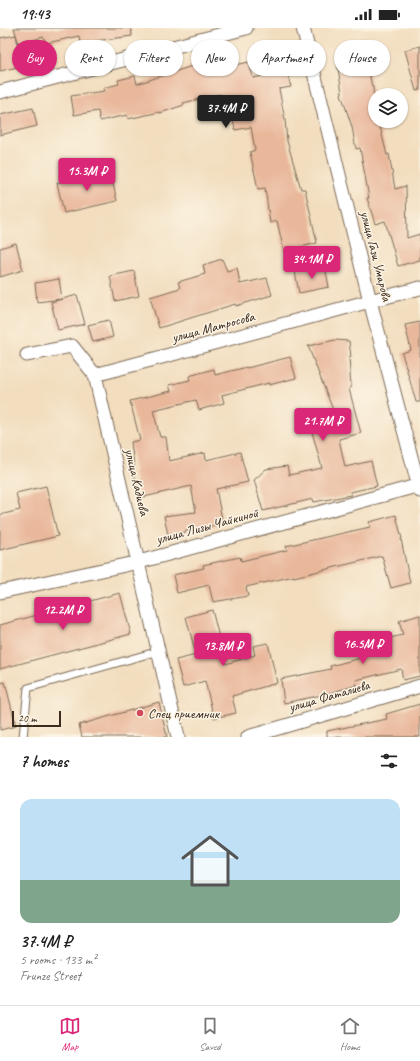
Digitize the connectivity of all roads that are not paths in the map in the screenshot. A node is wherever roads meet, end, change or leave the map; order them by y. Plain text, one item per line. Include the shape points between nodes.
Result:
1 (246, 28) edge
2 (303, 28) edge
3 (0, 92) edge
4 (420, 288) edge
5 (370, 301) junction
6 (27, 355) dead end
7 (95, 375) junction
8 (419, 487) edge
9 (139, 562) junction
10 (0, 592) edge
11 (159, 651) junction
12 (420, 686) edge
13 (23, 737) edge
14 (178, 737) edge
15 (248, 737) edge

1 - 3 street
2 - 5 street, улица Гази Умарова
4 - 5 street, улица Матросова
5 - 7 street, улица Матросова
5 - 8 street, улица Гази Умарова
6 - 7 street via 72,346
7 - 9 street, улица Кадиева
8 - 9 street, улица Лизы Чайкиной
9 - 10 street, улица Лизы Чайкиной
9 - 11 street, улица Кадиева
11 - 13 lane via 28,688
11 - 14 street, улица Кадиева
12 - 15 street, улица Фаталиева

